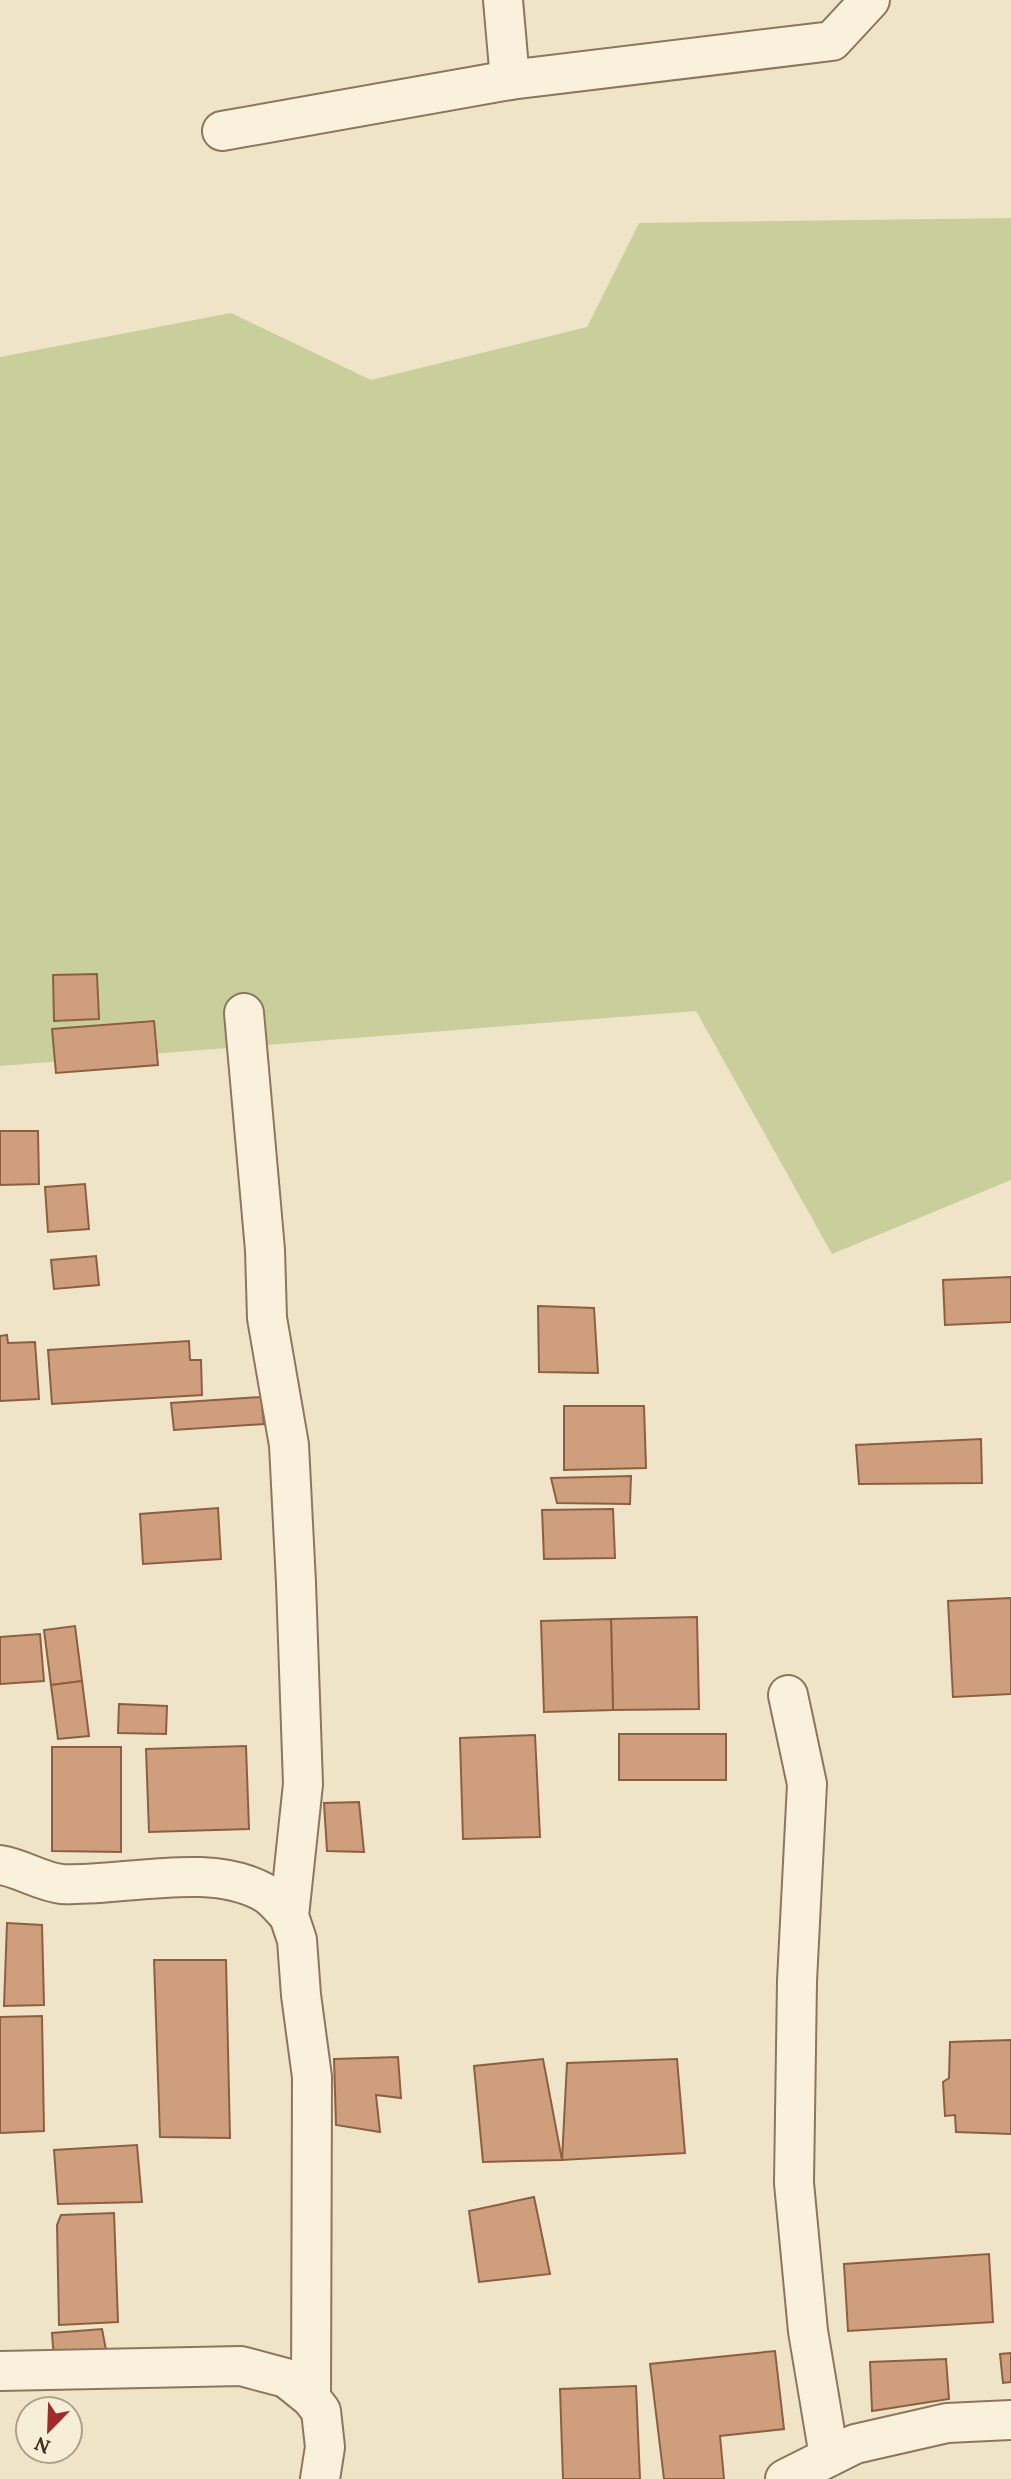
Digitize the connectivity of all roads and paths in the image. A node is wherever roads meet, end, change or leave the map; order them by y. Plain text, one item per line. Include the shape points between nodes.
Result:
1 (503, 0) edge
2 (870, 0) edge
3 (510, 80) junction
4 (222, 131) dead end
5 (244, 1013) dead end
6 (788, 1695) dead end
7 (0, 1866) edge
8 (289, 1916) junction
9 (0, 2371) edge
10 (310, 2398) junction
11 (1011, 2420) edge
12 (829, 2456) junction
13 (320, 2479) edge
14 (785, 2479) edge

1 - 3 street
2 - 3 street via 832,41
3 - 4 street
5 - 8 street via 267,1318 289,1445 303,1783
6 - 12 street via 807,1784 797,1981 794,2183 808,2331
7 - 8 street via 58,1884 160,1878 234,1881 267,1894
8 - 10 street via 297,1940 312,2077
9 - 10 street via 241,2366 286,2378
10 - 13 street via 321,2411 324,2435
11 - 12 street via 947,2423 855,2444
12 - 14 street

